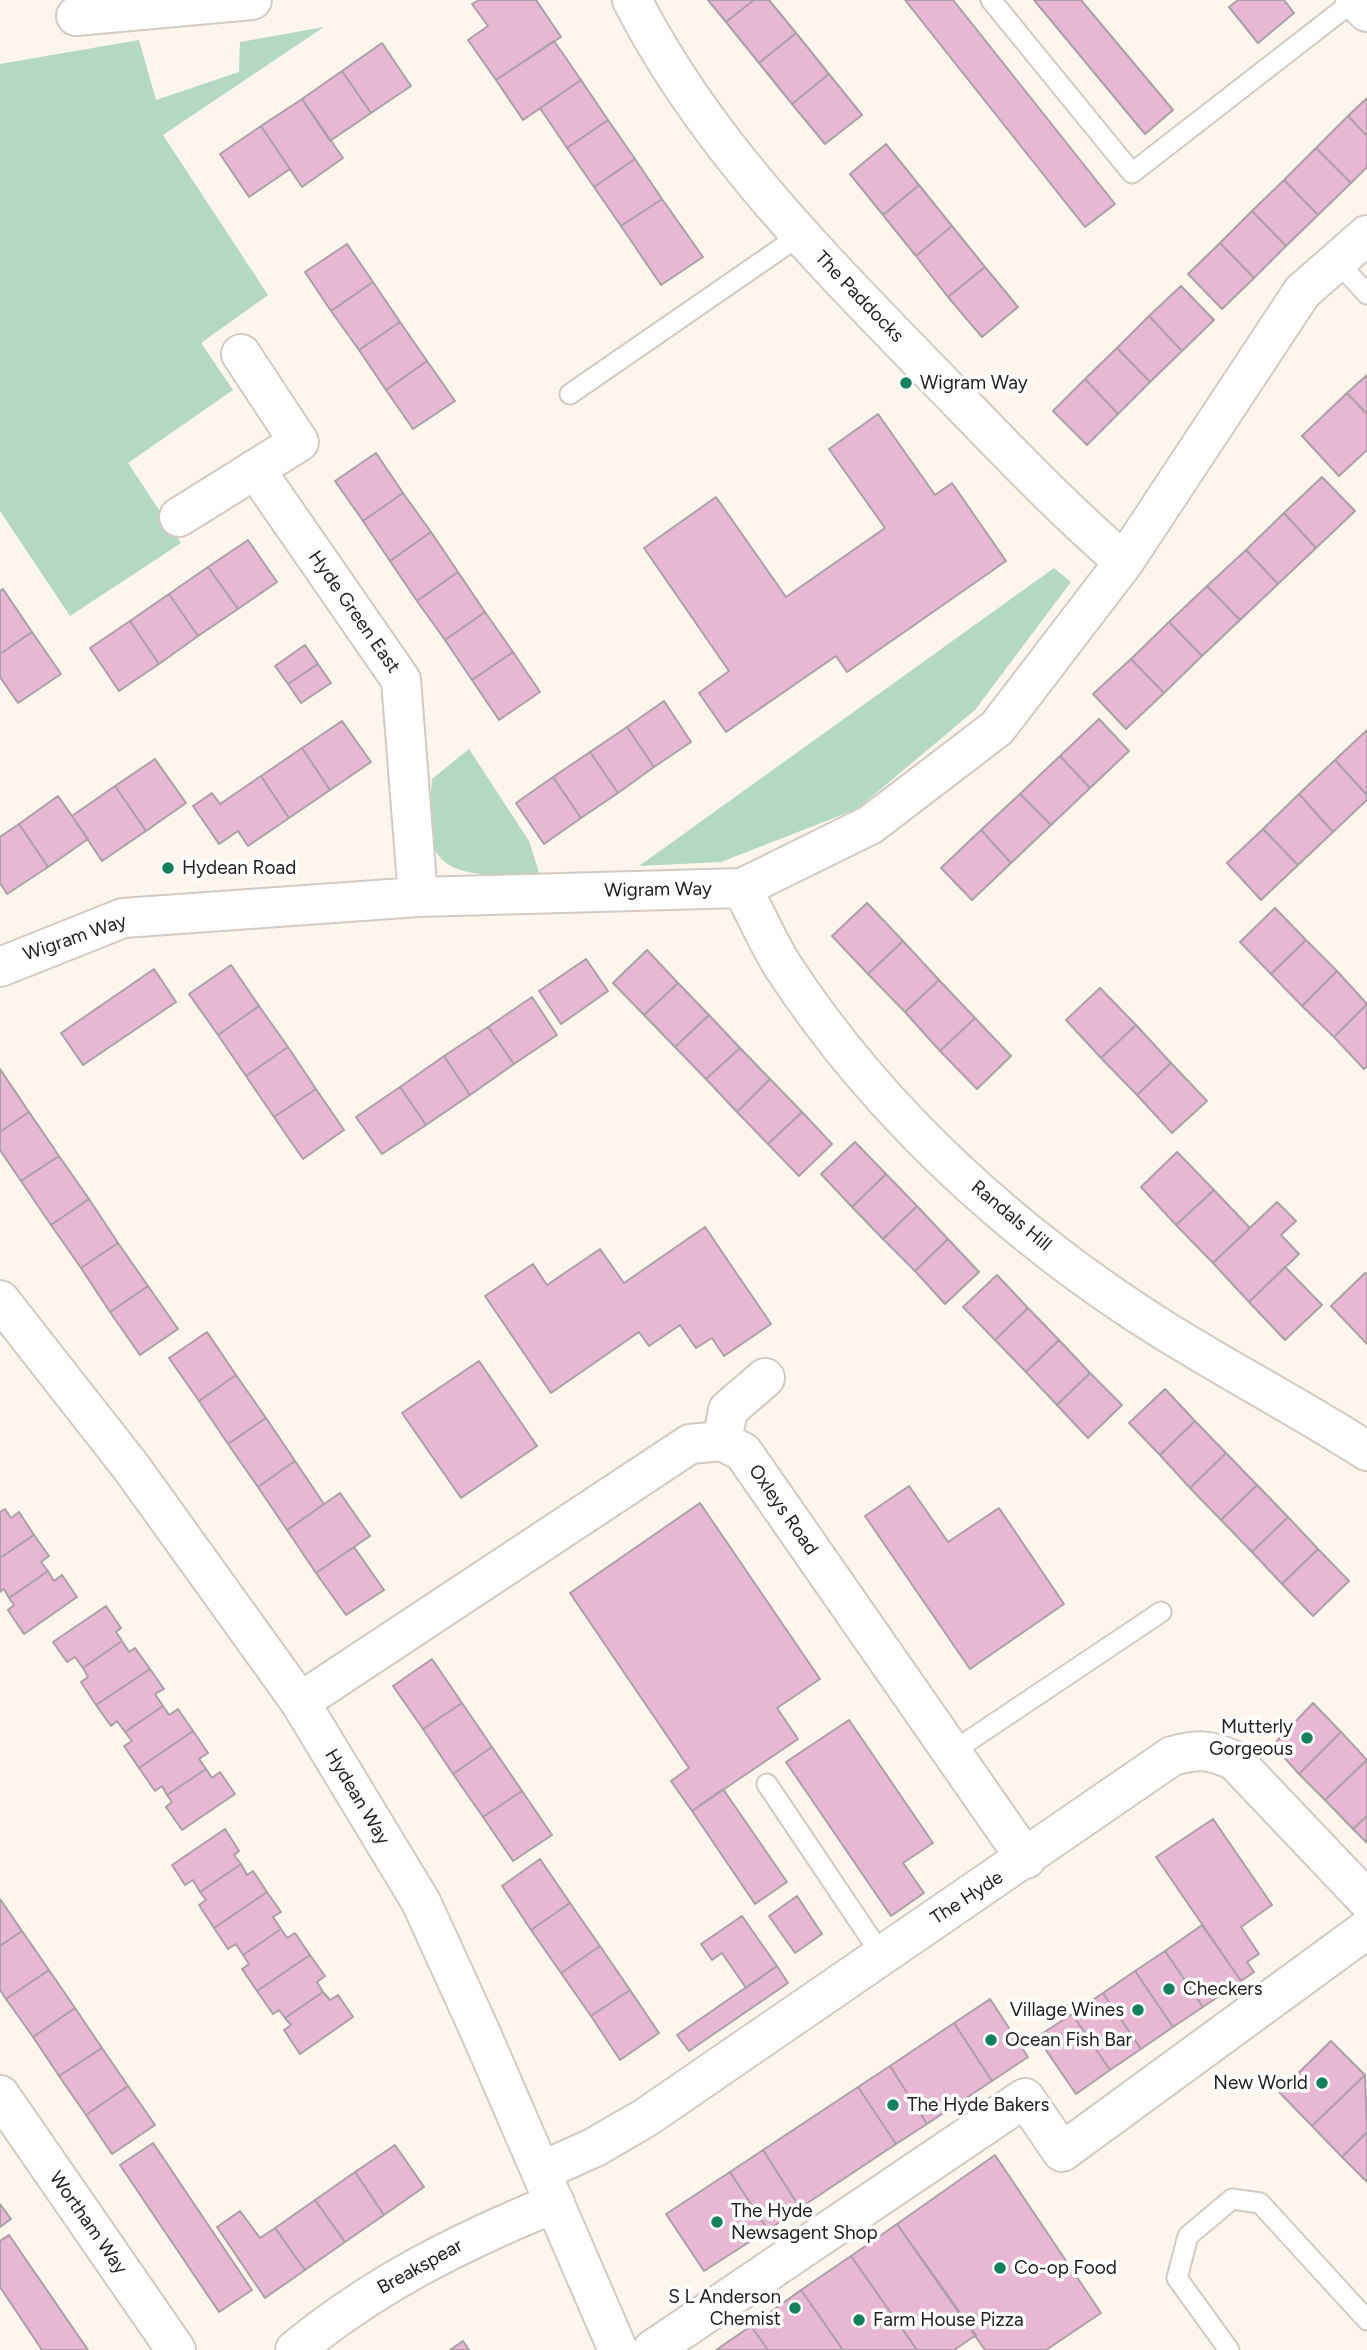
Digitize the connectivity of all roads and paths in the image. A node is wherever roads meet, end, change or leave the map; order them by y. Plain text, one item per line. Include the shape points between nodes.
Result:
1 (251, 0) edge
2 (632, 0) edge
3 (991, 0) edge
4 (1355, 0) edge
5 (1367, 12) edge
6 (76, 16) dead end
7 (1367, 235) edge
8 (799, 236) junction
9 (1337, 261) junction
10 (1367, 294) edge
11 (241, 354) dead end
12 (570, 394) dead end
13 (255, 469) junction
14 (179, 517) dead end
15 (1124, 562) junction
16 (742, 888) junction
17 (418, 897) junction
18 (0, 967) edge
19 (0, 1300) edge
20 (765, 1378) dead end
21 (722, 1441) junction
22 (1367, 1451) edge
23 (1161, 1612) dead end
24 (300, 1702) junction
25 (951, 1752) junction
26 (767, 1784) dead end
27 (1026, 1859) junction
28 (1367, 1900) edge
29 (1367, 1929) edge
30 (881, 1954) junction
31 (0, 2095) edge
32 (548, 2187) junction
33 (1367, 2320) edge
34 (306, 2346) edge
35 (176, 2350) edge
36 (618, 2350) edge
37 (653, 2350) edge
38 (1229, 2350) edge

1 - 6 street
2 - 8 street, The Paddocks via 692,102 742,171
3 - 4 lane via 1132,173
4 - 5 street
7 - 9 street, Wigram Way
8 - 12 lane
8 - 15 street, The Paddocks via 1074,519
9 - 10 lane
9 - 15 street, Wigram Way via 1302,292
11 - 13 street via 299,442
13 - 14 street
13 - 17 street, Hyde Green East via 401,680
15 - 16 street, Wigram Way via 997,728 870,825
16 - 17 street, Wigram Way
16 - 22 street, Randals Hill via 783,967 834,1036 885,1097 1015,1223 1162,1329
17 - 18 street, Wigram Way via 123,918
19 - 24 street, Hydean Way via 131,1467
20 - 21 street via 728,1410
21 - 24 street via 690,1444
21 - 25 street, Oxleys Road via 743,1452
23 - 25 lane
24 - 32 street, Hydean Way via 421,1902
25 - 27 street, Oxleys Road
26 - 30 lane
27 - 28 street, The Hyde via 1171,1756 1213,1751 1235,1761
27 - 30 street, The Hyde
29 - 37 street via 1062,2152 1026,2098
30 - 32 street, The Hyde via 645,2118 595,2147
31 - 35 street, Wortham Way
32 - 34 street, Breakspear via 361,2301
32 - 36 street, Hydean Way
33 - 38 lane via 1261,2203 1232,2199 1188,2236 1177,2278

